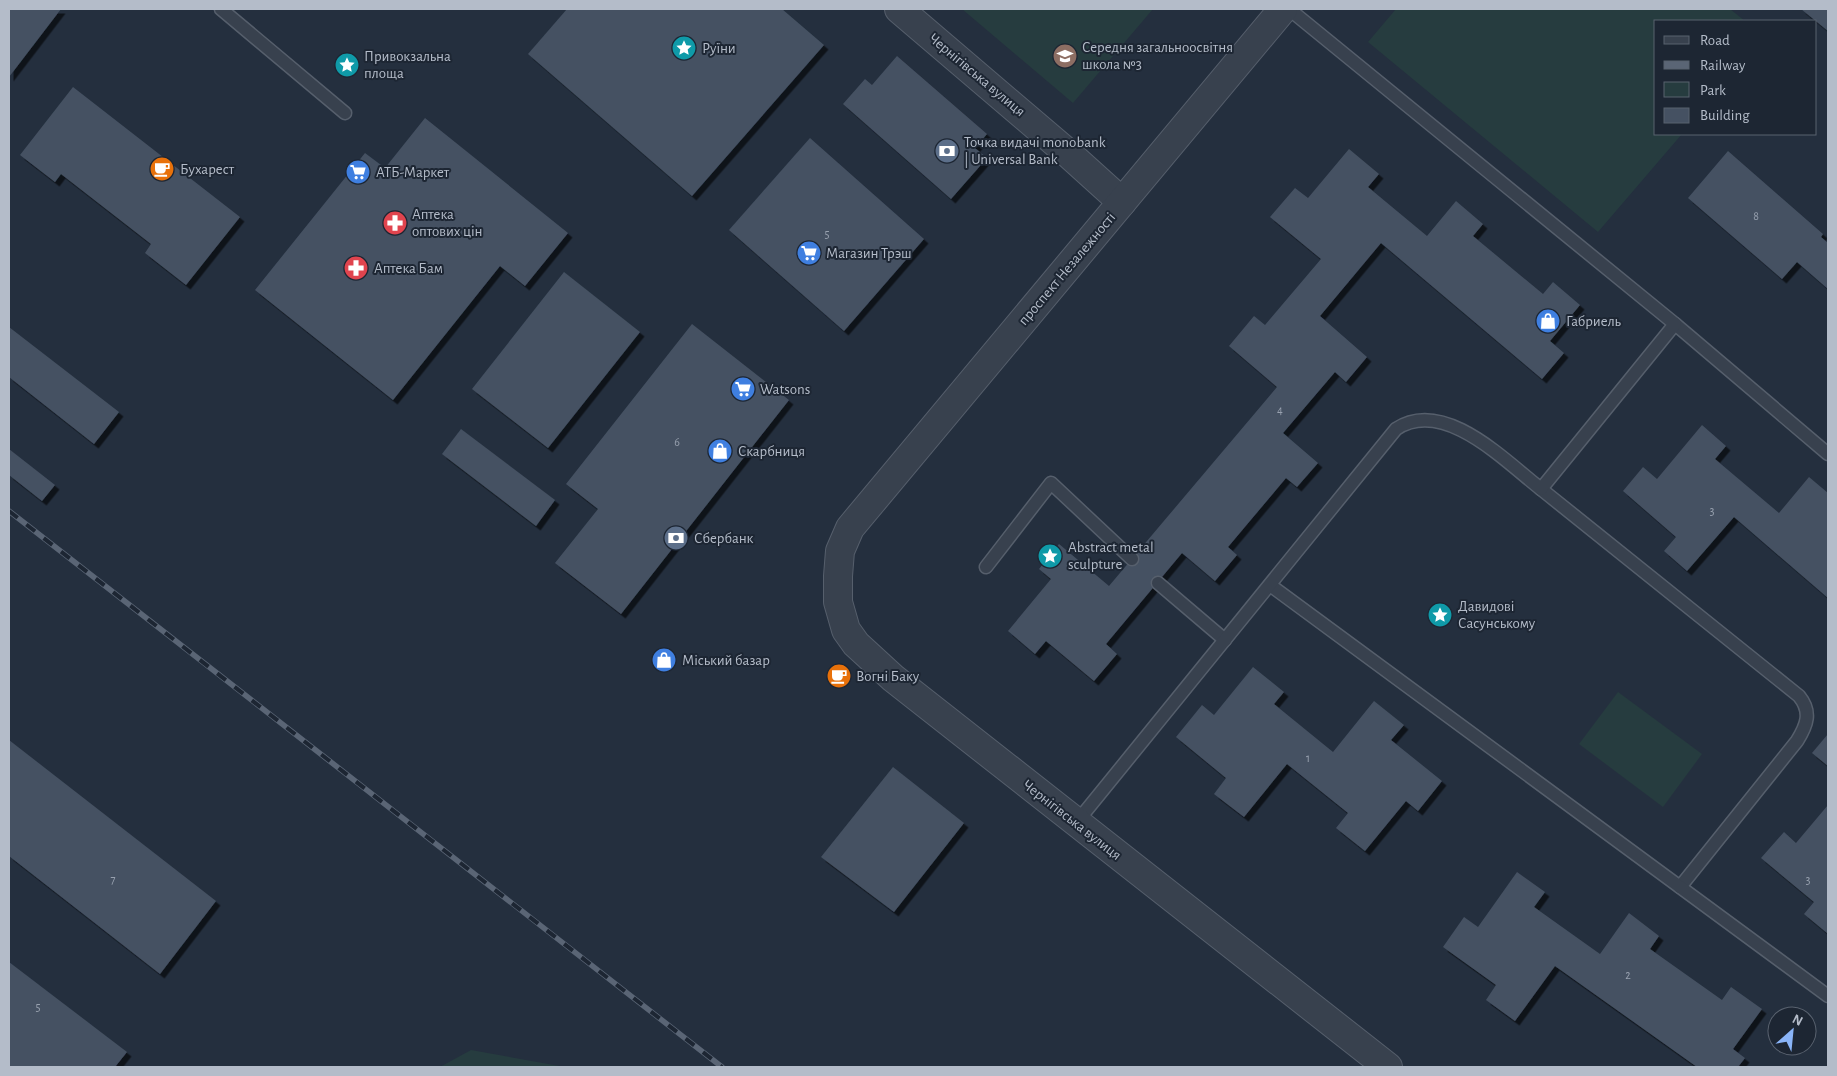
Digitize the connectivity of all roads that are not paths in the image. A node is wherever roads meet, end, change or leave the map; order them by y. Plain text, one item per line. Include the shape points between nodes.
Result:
1 (221, 9) edge
2 (898, 9) edge
3 (1283, 9) edge
4 (1289, 9) edge
5 (345, 113) dead end
6 (1122, 202) junction
7 (1675, 324) junction
8 (1828, 454) edge
9 (1541, 489) junction
10 (850, 528) joint
11 (1132, 560) dead end
12 (986, 566) dead end
13 (1158, 583) dead end
14 (1270, 585) junction
15 (1225, 640) junction
16 (1076, 823) junction
17 (1680, 887) junction
18 (1828, 996) edge
19 (1388, 1067) edge

1 - 5 lane
2 - 6 street, Чернігівська вулиця
3 - 6 street, проспект Незалежності
4 - 7 lane
6 - 10 street, проспект Незалежності
7 - 8 lane
7 - 9 lane
9 - 14 lane via 1463,430 1422,420 1408,421 1396,429
9 - 17 lane via 1799,696 1806,705 1808,718 1797,741
10 - 16 street, Чернігівська вулиця via 840,552 838,602 846,630 856,644 936,714
11 - 12 lane via 1051,483
13 - 15 lane
14 - 15 lane
14 - 17 lane
15 - 16 lane
16 - 19 street, Чернігівська вулиця
17 - 18 lane

